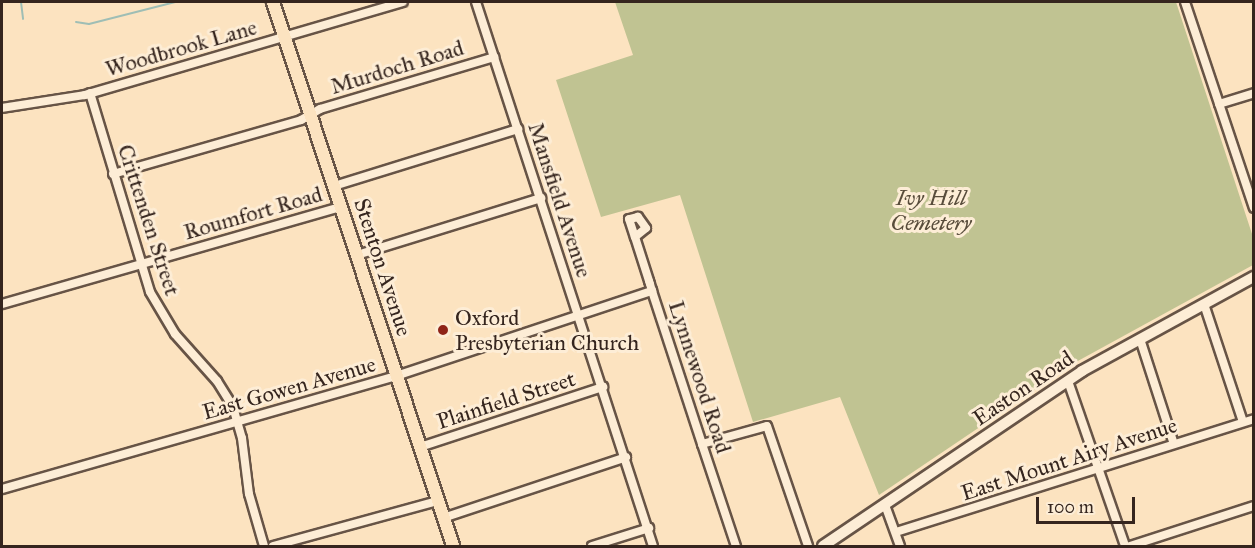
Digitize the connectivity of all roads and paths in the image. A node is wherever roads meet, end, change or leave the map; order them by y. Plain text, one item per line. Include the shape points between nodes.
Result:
1 (273, 2) edge
2 (403, 2) edge
3 (476, 2) edge
4 (1185, 2) edge
5 (285, 38) junction
6 (494, 57) junction
7 (90, 93) junction
8 (1254, 93) edge
9 (1219, 104) junction
10 (2, 108) edge
11 (310, 115) junction
12 (518, 129) junction
13 (113, 174) junction
14 (334, 186) junction
15 (541, 198) junction
16 (341, 207) junction
17 (1254, 208) edge
18 (634, 237) junction
19 (357, 255) junction
20 (140, 264) junction
21 (1254, 277) edge
22 (652, 291) junction
23 (2, 304) edge
24 (1204, 304) junction
25 (580, 315) junction
26 (1140, 339) junction
27 (396, 376) junction
28 (1068, 381) junction
29 (603, 387) junction
30 (1254, 419) edge
31 (238, 421) junction
32 (1243, 422) junction
33 (702, 444) junction
34 (1174, 444) junction
35 (420, 447) junction
36 (626, 457) junction
37 (1099, 468) junction
38 (2, 489) edge
39 (438, 501) junction
40 (885, 505) junction
41 (1254, 506) edge
42 (443, 518) junction
43 (649, 528) junction
44 (896, 532) junction
45 (264, 546) edge
46 (273, 546) edge
47 (453, 546) edge
48 (592, 546) edge
49 (653, 546) edge
50 (736, 546) edge
51 (808, 546) edge
52 (823, 546) edge
53 (900, 546) edge
54 (1125, 546) edge
55 (1130, 546) edge

1 - 5 main road, Stenton Avenue
2 - 5 street, Woodbrook Lane
3 - 6 street, Mansfield Avenue
4 - 9 street
5 - 7 street, Woodbrook Lane
5 - 11 main road, Stenton Avenue
6 - 11 street, Murdoch Road
6 - 12 street, Mansfield Avenue
7 - 10 street, Woodbrook Lane
7 - 13 street, Crittenden Street
8 - 9 street
9 - 17 street
11 - 13 street, Murdoch Road
11 - 14 main road, Stenton Avenue
12 - 14 street
12 - 15 street, Mansfield Avenue
13 - 20 street, Crittenden Street
14 - 16 main road, Stenton Avenue
15 - 19 street
15 - 25 street, Mansfield Avenue
16 - 19 main road, Stenton Avenue
16 - 20 street, Roumfort Road
18 - 18 street, Lynnewood Road via 643,233 645,226 639,217 629,219
18 - 22 street, Lynnewood Road
19 - 27 main road, Stenton Avenue
20 - 23 street, Roumfort Road
20 - 31 street, Crittenden Street via 165,319 221,387
21 - 24 main road, Easton Road
22 - 25 street, East Gowen Avenue
22 - 33 street, Lynnewood Road
24 - 26 main road, Easton Road
24 - 32 street
25 - 27 street, East Gowen Avenue
25 - 29 street, Mansfield Avenue
26 - 28 main road, Easton Road
26 - 34 street
27 - 31 street, East Gowen Avenue
27 - 35 main road, Stenton Avenue
28 - 37 street
28 - 40 main road, Easton Road
29 - 35 street, Plainfield Street
29 - 36 street, Mansfield Avenue
30 - 32 street, East Mount Airy Avenue
31 - 38 street, East Gowen Avenue
31 - 45 street, Crittenden Street via 249,494
32 - 34 street, East Mount Airy Avenue
33 - 50 street, Lynnewood Road
33 - 51 street via 766,426
34 - 37 street, East Mount Airy Avenue
35 - 39 main road, Stenton Avenue
36 - 42 street
36 - 43 street, Mansfield Avenue
37 - 44 street, East Mount Airy Avenue
37 - 54 street
39 - 42 main road, Stenton Avenue
39 - 46 street
40 - 44 street
40 - 52 main road, Easton Road
41 - 55 street
42 - 47 main road, Stenton Avenue
43 - 48 street
43 - 49 street, Mansfield Avenue
44 - 53 street

